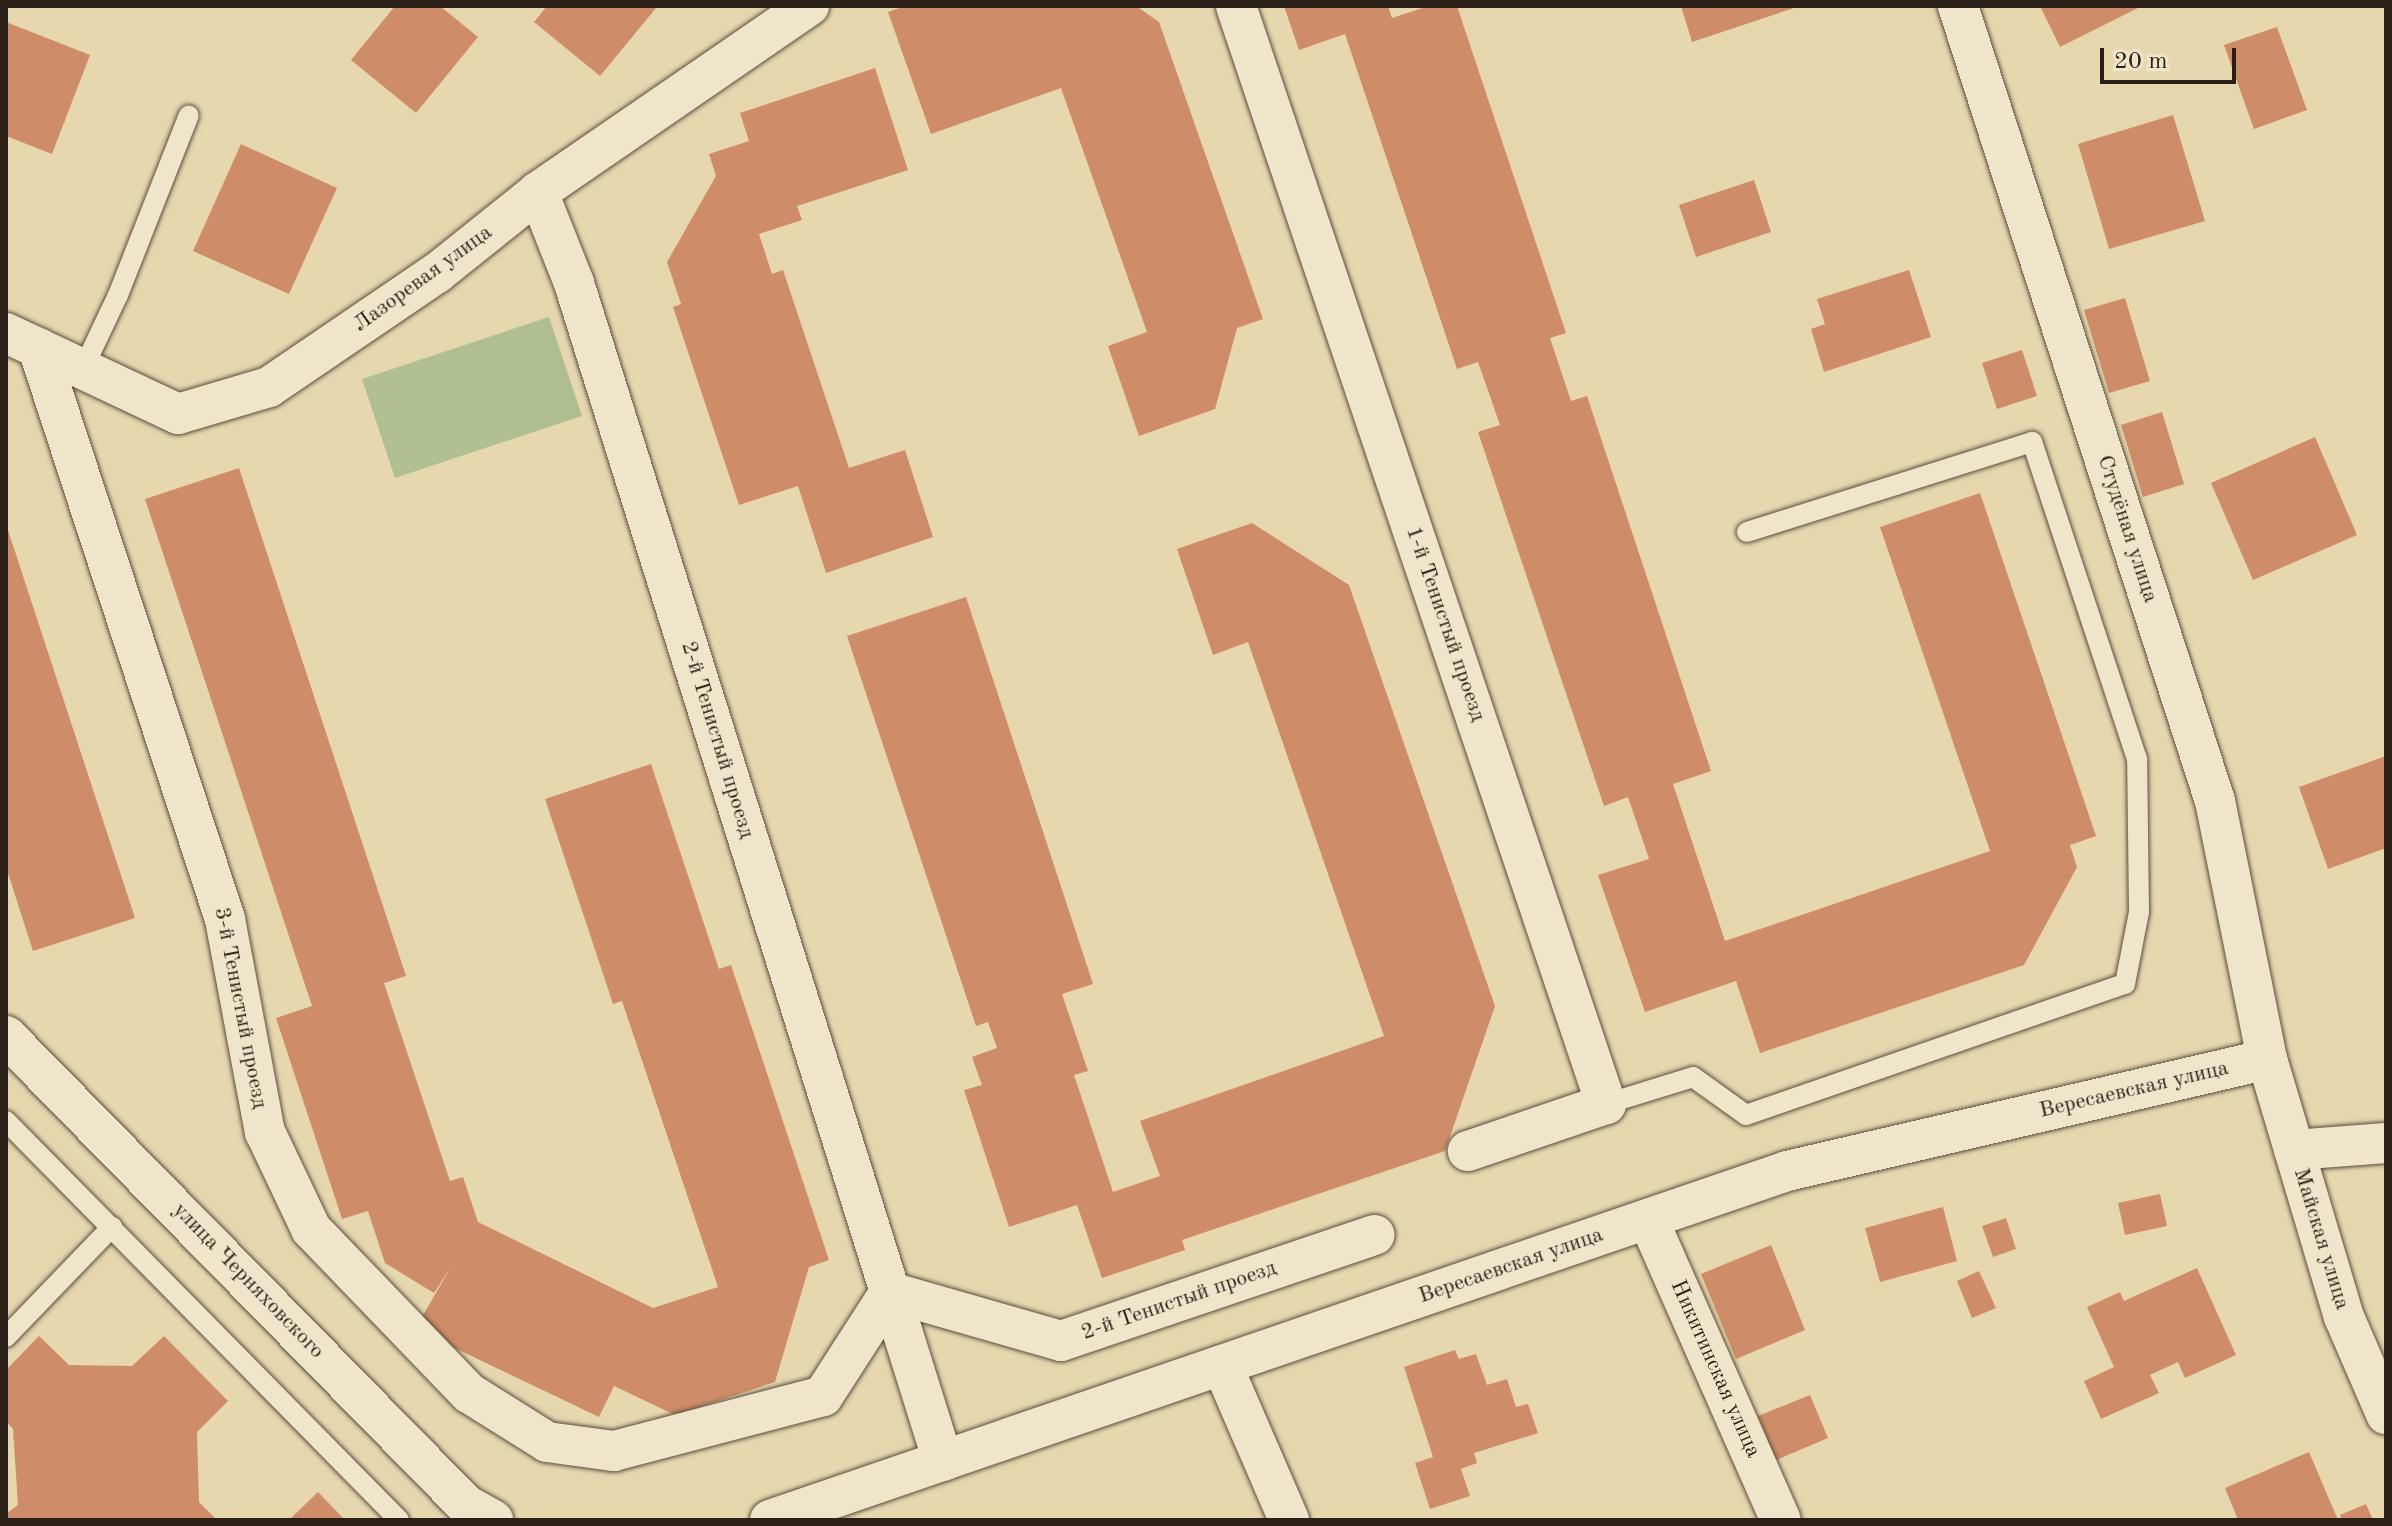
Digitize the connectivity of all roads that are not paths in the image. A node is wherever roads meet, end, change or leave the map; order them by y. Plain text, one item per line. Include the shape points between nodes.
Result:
1 (809, 6) edge
2 (1236, 6) edge
3 (1958, 6) edge
4 (189, 115) dead end
5 (538, 192) junction
6 (22, 340) edge
7 (83, 369) junction
8 (1747, 532) dead end
9 (6, 1036) edge
10 (2267, 1059) junction
11 (1606, 1104) junction
12 (6, 1121) edge
13 (2386, 1143) edge
14 (2294, 1150) junction
15 (1468, 1151) dead end
16 (1648, 1219) junction
17 (112, 1227) junction
18 (1375, 1235) dead end
19 (890, 1292) junction
20 (6, 1337) edge
21 (1222, 1365) junction
22 (2386, 1414) edge
23 (943, 1461) junction
24 (399, 1520) edge
25 (493, 1520) edge
26 (770, 1520) edge
27 (1289, 1520) edge
28 (1781, 1520) edge

1 - 5 street, Лазоревая улица
2 - 11 street, 1-й Тенистый проезд
3 - 10 street, Студёная улица via 2215,801
4 - 7 lane
5 - 7 street, Лазоревая улица via 437,273 269,387 178,414
5 - 19 street, 2-й Тенистый проезд via 574,283
6 - 7 street, Лазоревая улица
6 - 19 street, 3-й Тенистый проезд via 225,919 265,1132 311,1229 469,1393 547,1442 614,1451 823,1396
8 - 11 lane via 2032,442 2137,759 2139,912 2125,984 1746,1115 1693,1077
9 - 25 street, улица Черняховского via 466,1505
10 - 14 street, Майская улица
10 - 16 street, Вересаевская улица via 1787,1171
11 - 15 street
12 - 17 lane
13 - 14 street
14 - 22 street, Майская улица via 2344,1317
16 - 21 street, Вересаевская улица
16 - 28 street, Никитинская улица
17 - 20 lane
17 - 24 lane
18 - 19 street, 2-й Тенистый проезд via 1061,1341
19 - 23 street
21 - 23 street, Вересаевская улица
21 - 27 street
23 - 26 street, Вересаевская улица

